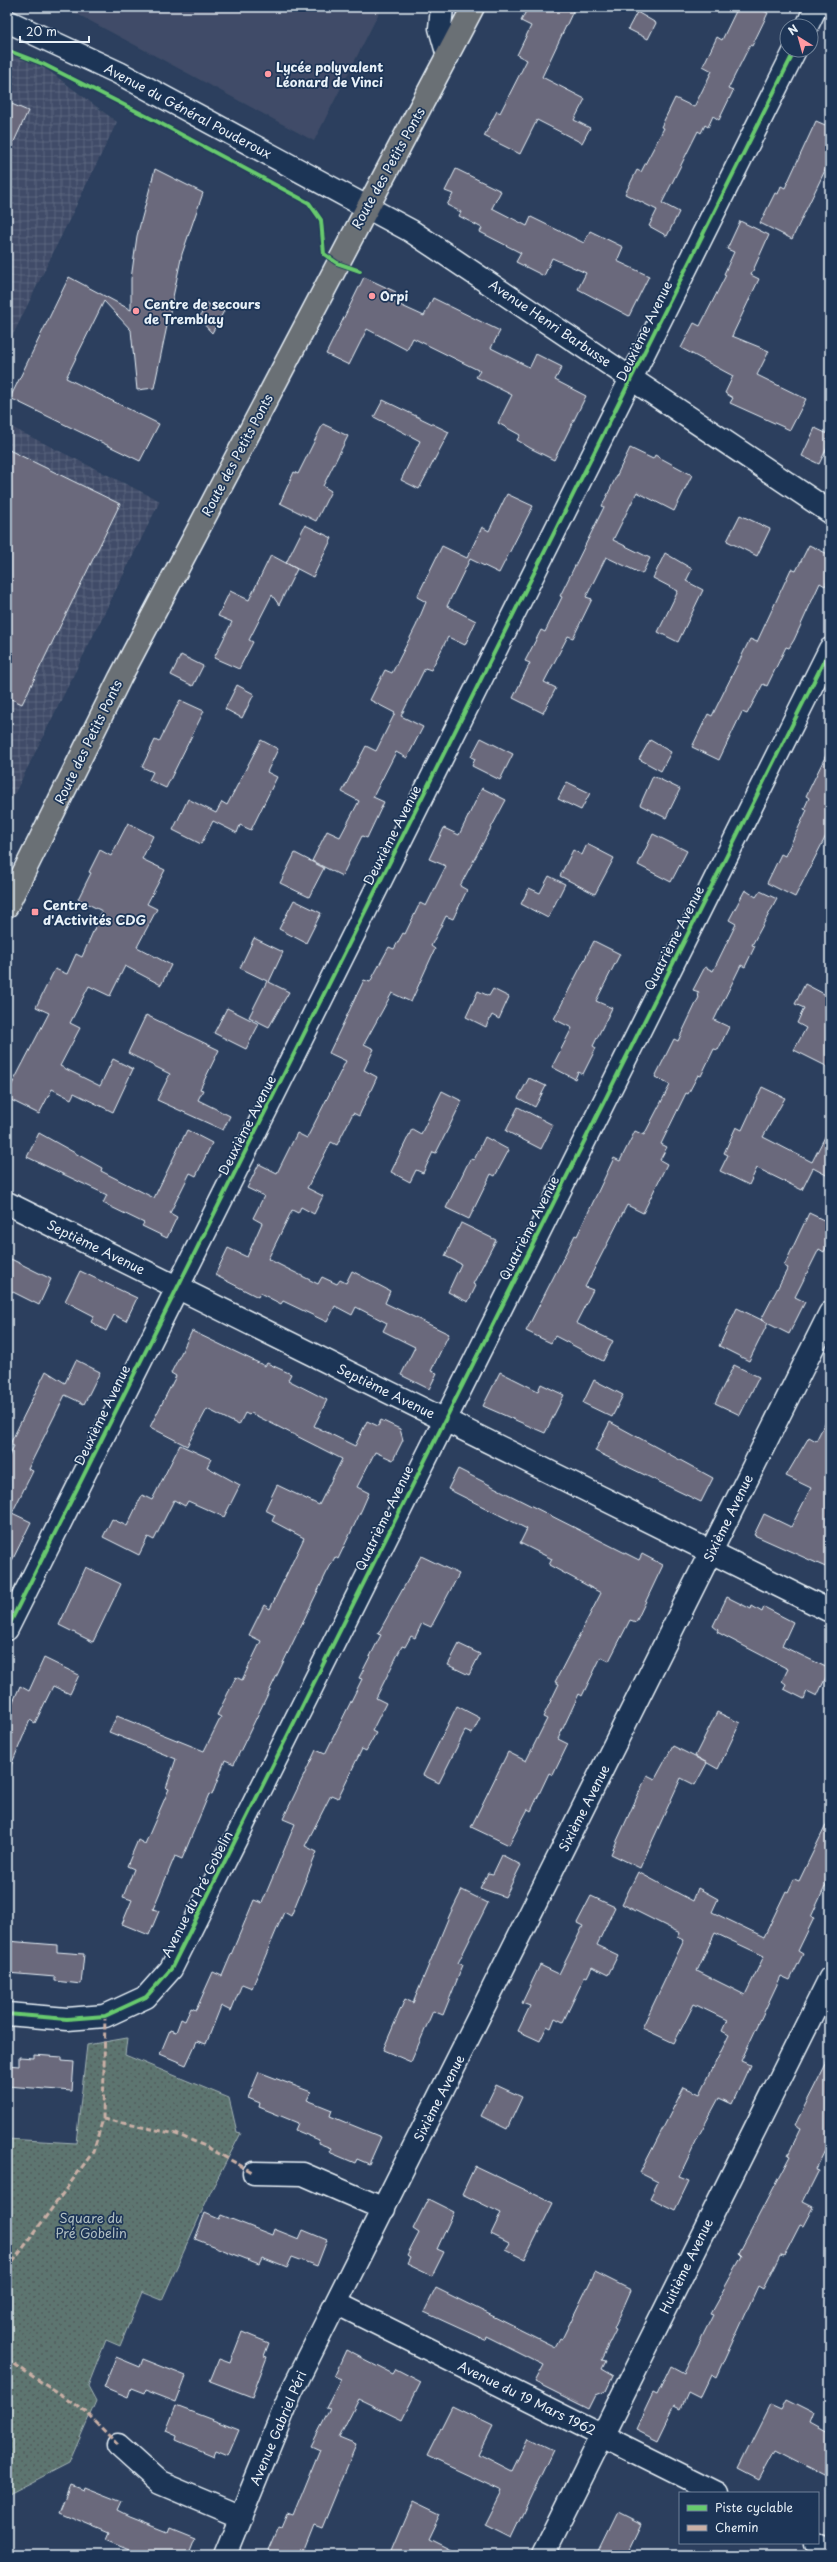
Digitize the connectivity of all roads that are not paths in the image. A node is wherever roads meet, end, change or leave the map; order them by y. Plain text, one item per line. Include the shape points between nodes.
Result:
1 (442, 7) edge
2 (473, 7) edge
3 (816, 7) edge
4 (811, 18) edge
5 (7, 21) edge
6 (448, 56) junction
7 (791, 58) edge
8 (367, 206) junction
9 (632, 377) junction
10 (830, 512) edge
11 (830, 649) edge
12 (7, 906) edge
13 (7, 1203) edge
14 (176, 1287) junction
15 (830, 1312) edge
16 (444, 1419) junction
17 (711, 1552) junction
18 (830, 1611) edge
19 (9, 1621) edge
20 (248, 1817) joint
21 (830, 1978) edge
22 (7, 2014) edge
23 (254, 2173) dead end
24 (384, 2209) junction
25 (336, 2303) junction
26 (602, 2435) junction
27 (118, 2445) dead end
28 (715, 2492) edge
29 (241, 2517) junction
30 (818, 2544) edge
31 (830, 2550) edge
32 (226, 2555) edge
33 (543, 2555) edge

1 - 6 street via 440,28
2 - 6 main road, Route des Petits Ponts
3 - 4 street
5 - 8 street, Avenue du Général Pouderoux via 119,73
6 - 8 main road, Route des Petits Ponts
7 - 9 street, Deuxième Avenue
8 - 9 street, Avenue Henri Barbusse via 473,271
8 - 12 main road, Route des Petits Ponts via 120,678
9 - 10 street, Avenue Henri Barbusse
9 - 14 street, Deuxième Avenue
11 - 16 street, Quatrième Avenue
13 - 14 street, Septième Avenue
14 - 16 street, Septième Avenue
14 - 19 street, Deuxième Avenue
15 - 17 street, Sixième Avenue
16 - 17 street, Septième Avenue
16 - 20 street, Quatrième Avenue
17 - 18 street, Septième Avenue
17 - 24 street, Sixième Avenue
20 - 22 street, Avenue du Pré Gobelin via 171,1969 146,1997 105,2016 67,2019
21 - 26 street, Huitième Avenue
23 - 24 street via 303,2174
24 - 25 street, Sixième Avenue
25 - 26 street, Avenue du 19 Mars 1962
25 - 29 street, Avenue Gabriel Péri via 291,2393
26 - 28 street, Avenue du 19 Mars 1962
26 - 33 street, Huitième Avenue
27 - 29 street via 160,2483
29 - 32 street, Avenue Gabriel Péri
30 - 31 street

